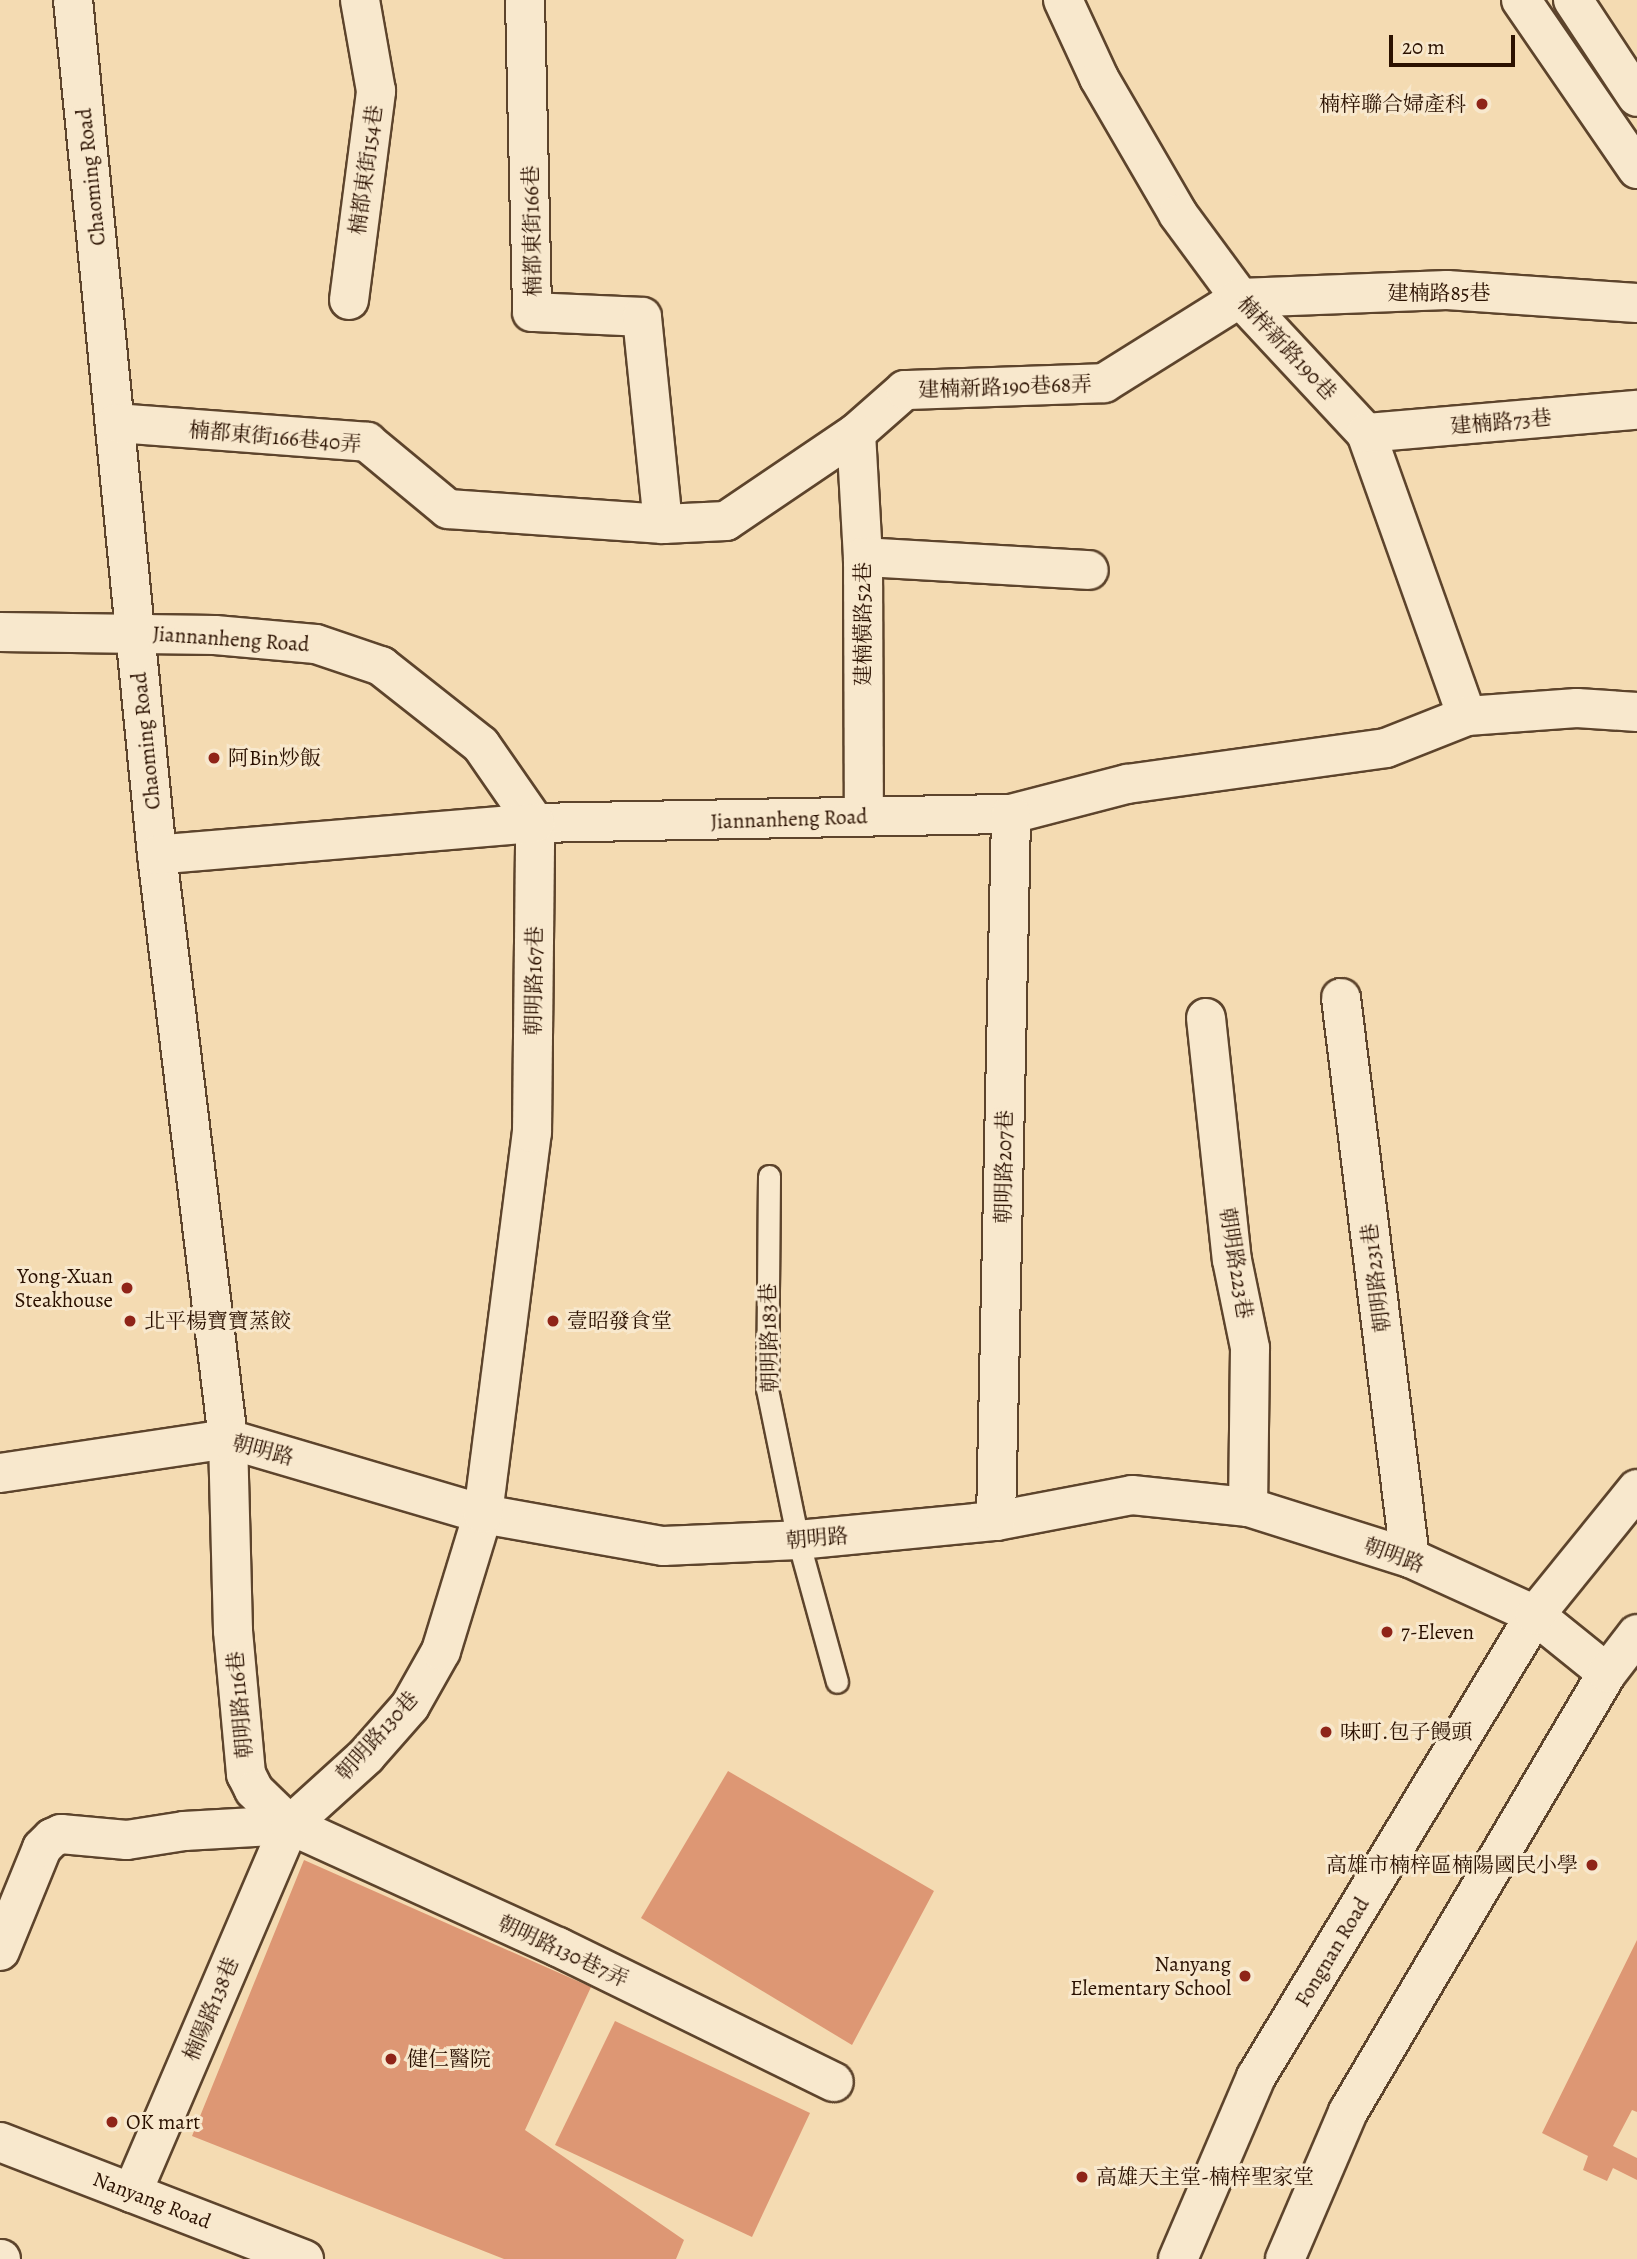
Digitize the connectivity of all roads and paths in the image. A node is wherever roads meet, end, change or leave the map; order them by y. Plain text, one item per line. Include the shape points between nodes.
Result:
1 (73, 0) edge
2 (360, 0) edge
3 (525, 0) edge
4 (1063, 0) edge
5 (1521, 0) edge
6 (1573, 0) edge
7 (1637, 97) edge
8 (1637, 169) edge
9 (1240, 298) junction
10 (349, 300) dead end
11 (1637, 303) edge
12 (1637, 410) edge
13 (117, 423) junction
14 (856, 433) junction
15 (1366, 433) junction
16 (663, 524) junction
17 (863, 557) junction
18 (1089, 570) dead end
19 (0, 632) edge
20 (135, 632) junction
21 (1637, 712) edge
22 (1467, 716) junction
23 (1011, 814) junction
24 (864, 815) junction
25 (535, 823) junction
26 (157, 855) junction
27 (1341, 998) dead end
28 (1206, 1018) dead end
29 (769, 1176) dead end
30 (228, 1439) junction
31 (0, 1473) edge
32 (1637, 1489) edge
33 (1248, 1507) junction
34 (483, 1514) junction
35 (996, 1521) junction
36 (798, 1540) junction
37 (1410, 1558) junction
38 (1535, 1615) junction
39 (1637, 1634) edge
40 (1606, 1673) junction
41 (837, 1682) dead end
42 (290, 1825) junction
43 (0, 1951) edge
44 (834, 2082) dead end
45 (0, 2142) edge
46 (132, 2193) junction
47 (304, 2259) edge
48 (1178, 2259) edge
49 (1284, 2259) edge

1 - 13 street, Chaoming Road
2 - 10 street, 楠都東街154巷 via 376,92
3 - 16 street, 楠都東街166巷 via 532,312 642,317
4 - 9 street, 楠梓新路190巷 via 1099,78 1178,214
5 - 8 street
6 - 7 street
9 - 11 street, 建楠路85巷 via 1447,290
9 - 14 street, 建楠新路190巷68弄 via 1104,383 905,390
9 - 15 street, 楠梓新路190巷
12 - 15 street, 建楠路73巷
13 - 16 street, 楠都東街166巷40弄 via 367,442 448,509
13 - 20 street, Chaoming Road
14 - 16 street, 建楠新路190巷68弄 via 726,521
14 - 17 street, 建楠橫路52巷
15 - 22 street, 楠梓新路190巷
17 - 18 street
17 - 24 street, 建楠橫路52巷
19 - 20 street, Jiannanheng Road
20 - 25 street, Jiannanheng Road via 316,644 381,666 481,745
20 - 26 street, Chaoming Road
21 - 22 street, Jiannanheng Road via 1577,708
22 - 23 street, Jiannanheng Road via 1386,748 1127,784
23 - 24 street, Jiannanheng Road
23 - 35 street, 朝明路207巷
24 - 25 street, Jiannanheng Road via 777,821
25 - 26 street
25 - 34 street, 朝明路167巷 via 532,1133
26 - 30 street, Chaoming Road
27 - 37 street, 朝明路231巷
28 - 33 street, 朝明路223巷 via 1232,1260 1250,1348
29 - 36 lane, 朝明路183巷 via 767,1389
30 - 31 street, 朝明路
30 - 34 street, 朝明路
30 - 42 street, 朝明路116巷 via 233,1631 246,1774 254,1790
32 - 38 street, Fongnan Road
33 - 35 street, 朝明路 via 1132,1495
33 - 37 street, 朝明路
34 - 36 street, 朝明路 via 663,1546
34 - 42 street, 朝明路130巷 via 441,1651 410,1706 366,1756
35 - 36 street, 朝明路
36 - 41 lane, 朝明路183巷
37 - 38 street, 朝明路
38 - 40 street, 朝明路
38 - 48 street, Fongnan Road via 1256,2077
39 - 40 street
40 - 49 street via 1348,2112
42 - 43 street via 184,1831 127,1840 61,1834 42,1849
42 - 44 street, 朝明路130巷7弄 via 558,1947
42 - 46 street, 楠陽路138巷
45 - 46 street, Nanyang Road
46 - 47 street, Nanyang Road

